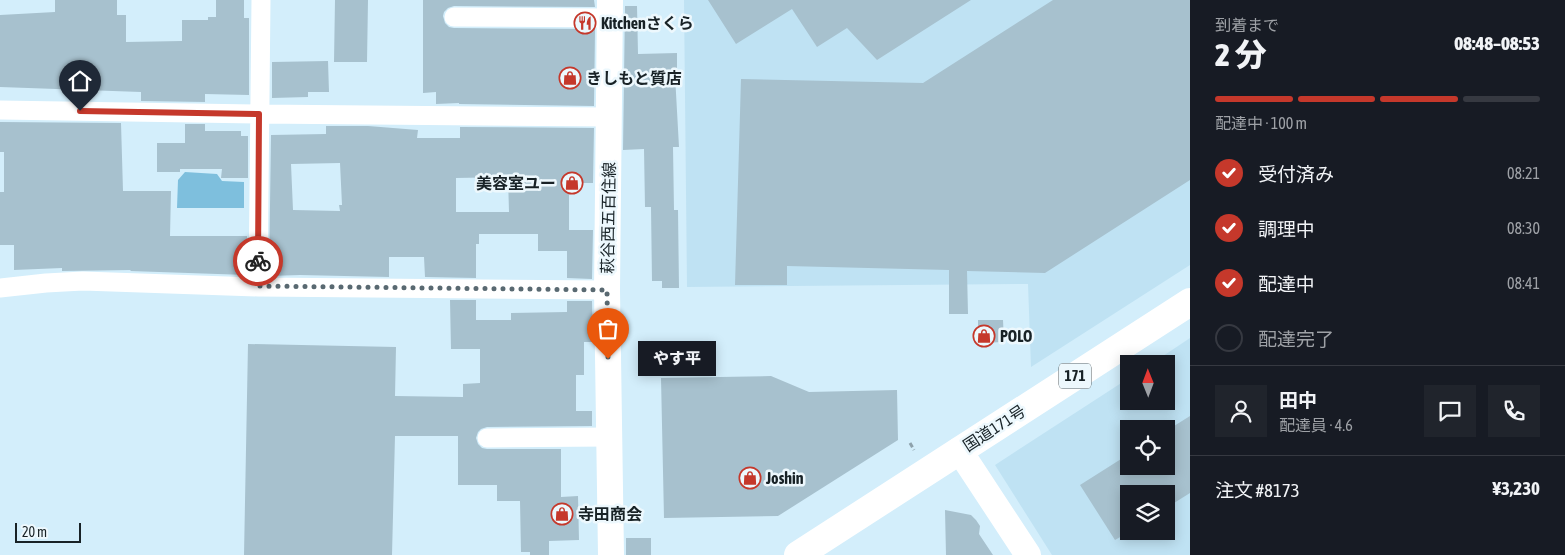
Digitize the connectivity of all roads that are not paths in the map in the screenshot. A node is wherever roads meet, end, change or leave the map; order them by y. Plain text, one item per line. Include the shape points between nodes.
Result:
1 (261, 0) edge
2 (610, 9) edge
3 (454, 17) dead end
4 (0, 110) edge
5 (259, 114) junction
6 (609, 117) junction
7 (258, 286) junction
8 (0, 288) edge
9 (607, 290) junction
10 (1190, 302) edge
11 (609, 437) junction
12 (487, 438) dead end
13 (959, 450) junction
14 (611, 555) edge
15 (798, 555) edge
16 (1028, 555) edge

1 - 5 street
2 - 3 street
2 - 6 main road, 萩谷西五百住線
4 - 5 street
5 - 6 street
5 - 7 street
6 - 9 main road, 萩谷西五百住線
7 - 8 street via 83,281
7 - 9 street
9 - 11 main road, 萩谷西五百住線
10 - 13 highway, 国道171号 / 171
11 - 12 street
11 - 14 main road, 萩谷西五百住線
13 - 15 highway, 国道171号 / 171
13 - 16 main road

